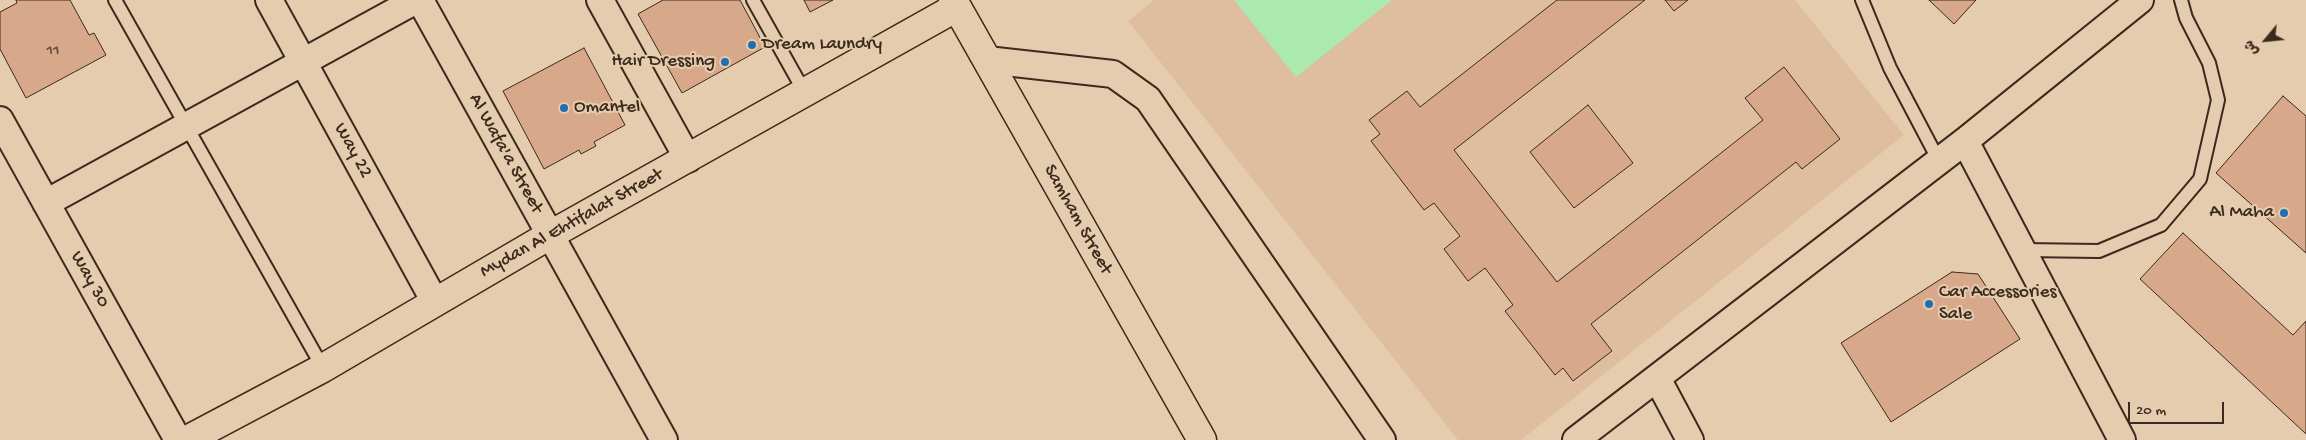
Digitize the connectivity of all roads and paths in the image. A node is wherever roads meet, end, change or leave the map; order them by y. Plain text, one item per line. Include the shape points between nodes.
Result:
1 (115, 0) edge
2 (268, 0) edge
3 (418, 0) edge
4 (600, 0) edge
5 (753, 0) edge
6 (1862, 0) edge
7 (2140, 0) edge
8 (2181, 0) edge
9 (955, 4) edge
10 (986, 60) junction
11 (303, 62) junction
12 (804, 93) junction
13 (0, 120) edge
14 (186, 126) junction
15 (1965, 141) junction
16 (688, 158) junction
17 (1939, 161) junction
18 (46, 203) junction
19 (550, 234) junction
20 (2023, 250) junction
21 (435, 302) junction
22 (322, 368) junction
23 (1657, 378) junction
24 (178, 440) edge
25 (187, 440) edge
26 (664, 440) edge
27 (1202, 440) edge
28 (1382, 440) edge
29 (1576, 440) edge
30 (1690, 440) edge
31 (2122, 440) edge

1 - 14 lane
2 - 11 street, Way 22
3 - 11 street
3 - 19 street, Al Wafa'a Street
4 - 16 street
5 - 12 lane
6 - 17 lane via 1890,68
7 - 15 street
8 - 20 lane via 2186,18 2209,63 2218,100 2200,180 2161,225 2099,251
9 - 10 street, Samham Street
9 - 12 street, Mydan Al Ehtifalat Street
10 - 27 street, Samham Street
10 - 28 street via 1113,74 1148,99
11 - 14 street
11 - 21 street, Way 22
12 - 16 street, Mydan Al Ehtifalat Street
13 - 18 street, Way 30
14 - 18 street
14 - 22 lane
15 - 17 street
15 - 20 street
16 - 19 street, Mydan Al Ehtifalat Street
17 - 23 street
18 - 24 street, Way 30
19 - 21 street, Mydan Al Ehtifalat Street
19 - 26 street, Al Wafa'a Street
20 - 31 street
21 - 22 street, Mydan Al Ehtifalat Street
22 - 25 street, Mydan Al Ehtifalat Street
23 - 29 street
23 - 30 street

